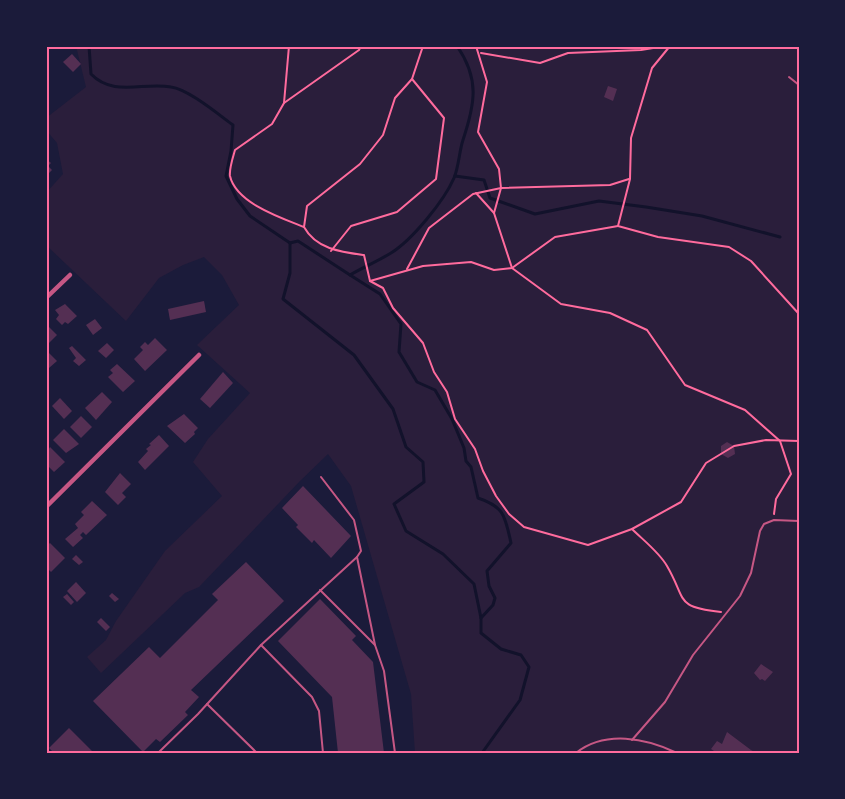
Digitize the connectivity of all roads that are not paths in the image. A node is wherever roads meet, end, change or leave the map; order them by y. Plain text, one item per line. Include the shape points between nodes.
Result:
1 (789, 76) dead end
2 (799, 85) edge
3 (70, 275) dead end
4 (46, 298) edge
5 (200, 355) dead end
6 (321, 477) dead end
7 (46, 507) edge
8 (799, 520) edge
9 (357, 557) junction
10 (320, 590) junction
11 (375, 644) junction
12 (261, 645) junction
13 (207, 704) junction
14 (632, 740) junction
15 (158, 753) edge
16 (257, 753) edge
17 (323, 753) edge
18 (395, 753) edge
19 (576, 753) edge
20 (678, 753) edge

1 - 2 lane
3 - 4 street
5 - 7 street
6 - 9 lane via 354,520 361,551
8 - 14 lane via 774,520 764,524 751,573 740,596 694,655 665,702
9 - 10 lane
9 - 11 lane
10 - 11 lane
10 - 12 lane
11 - 18 lane via 384,671
12 - 13 lane
12 - 17 lane via 312,697 319,711
13 - 15 lane
13 - 16 lane
14 - 19 lane via 608,739 588,744
14 - 20 lane

